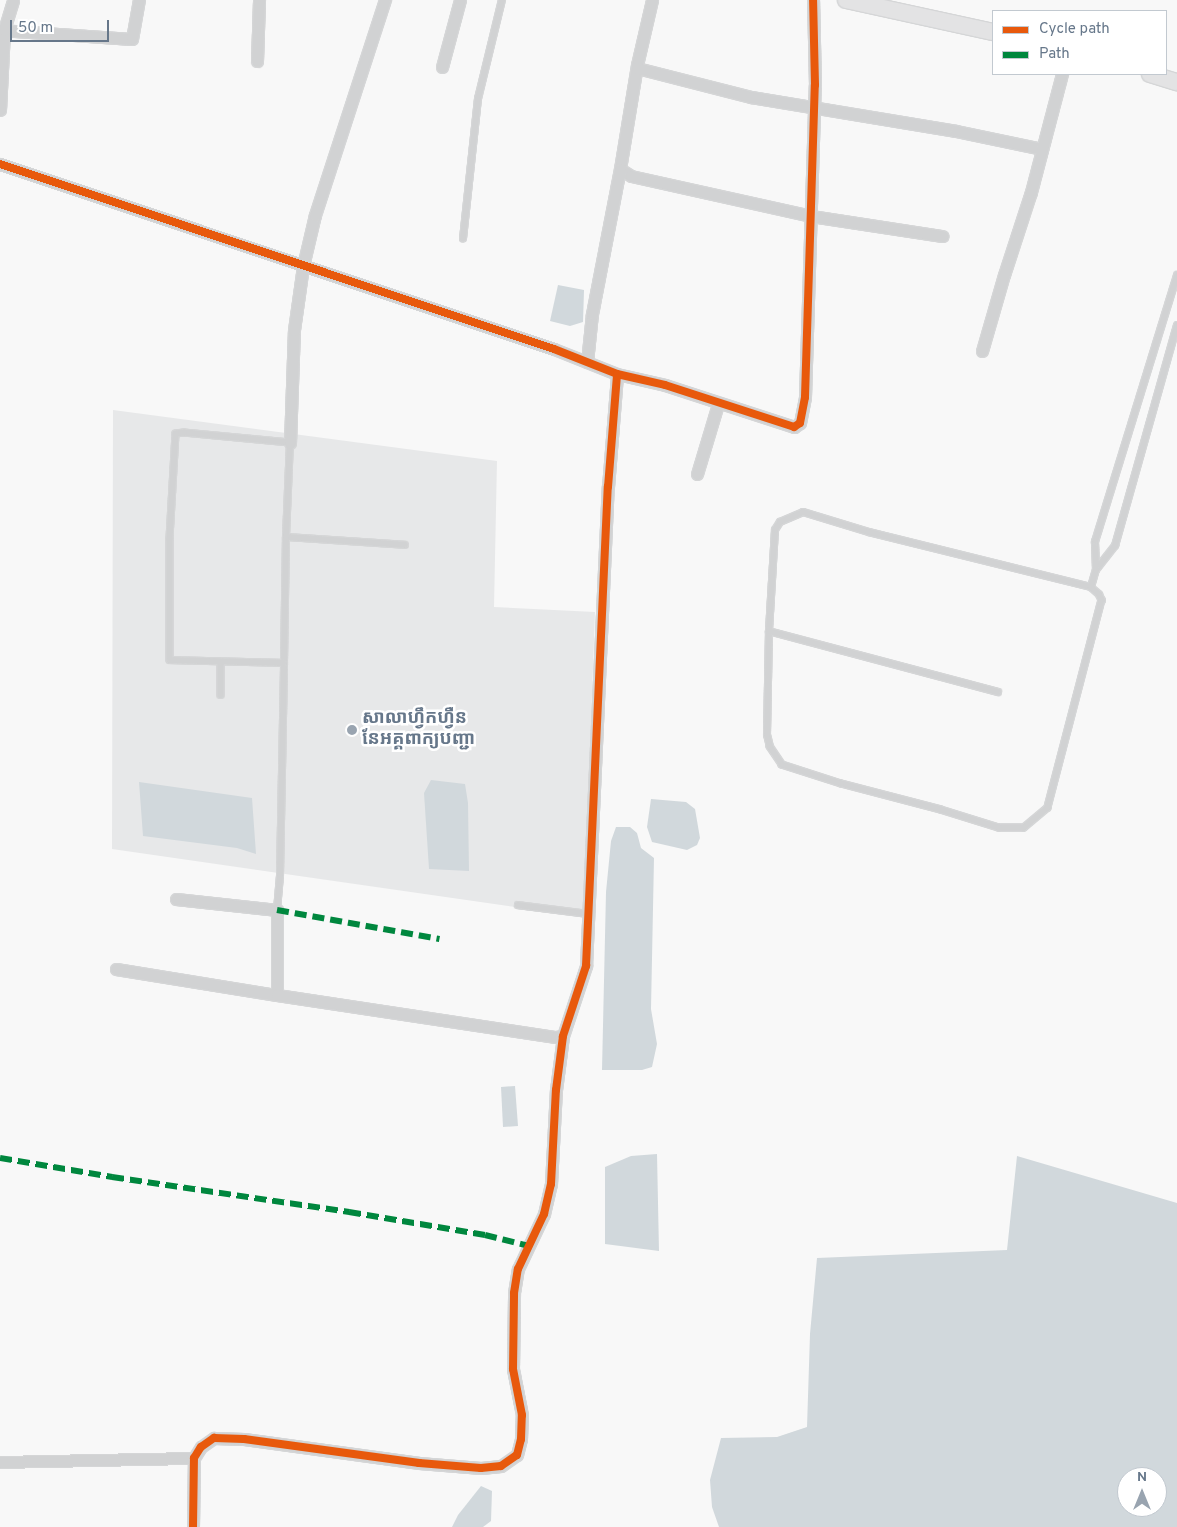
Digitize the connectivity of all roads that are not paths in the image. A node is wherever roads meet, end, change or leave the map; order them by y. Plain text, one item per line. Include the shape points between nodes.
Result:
1 (13, 0) edge
2 (139, 0) edge
3 (259, 0) edge
4 (385, 0) edge
5 (460, 0) edge
6 (502, 0) edge
7 (652, 0) edge
8 (813, 0) edge
9 (846, 0) edge
10 (2, 30) edge
11 (992, 32) edge
12 (257, 61) dead end
13 (442, 67) dead end
14 (637, 68) junction
15 (1062, 75) edge
16 (1153, 75) edge
17 (1177, 82) edge
18 (814, 108) junction
19 (0, 110) edge
20 (1042, 149) junction
21 (0, 164) edge
22 (620, 169) junction
23 (811, 216) junction
24 (942, 236) dead end
25 (462, 239) dead end
26 (303, 266) junction
27 (1177, 276) edge
28 (1177, 326) edge
29 (982, 351) dead end
30 (588, 362) junction
31 (618, 374) junction
32 (718, 404) junction
33 (290, 443) junction
34 (697, 474) dead end
35 (286, 537) junction
36 (404, 546) dead end
37 (1096, 570) junction
38 (1092, 587) junction
39 (769, 631) junction
40 (221, 662) junction
41 (284, 662) junction
42 (998, 692) dead end
43 (222, 695) dead end
44 (176, 899) dead end
45 (518, 905) dead end
46 (277, 910) junction
47 (588, 914) junction
48 (116, 969) dead end
49 (277, 996) junction
50 (563, 1036) junction
51 (194, 1458) junction
52 (0, 1462) edge
53 (192, 1527) edge

1 - 10 street
2 - 10 street via 132,39
3 - 12 street
4 - 26 street via 315,215
5 - 13 street
6 - 25 lane via 478,99
7 - 14 street
8 - 18 street
9 - 11 street
10 - 19 street
14 - 18 street via 752,97
14 - 22 street
15 - 20 street
16 - 17 street
18 - 20 street
18 - 23 street
20 - 29 street
21 - 26 street
22 - 23 street via 631,176
22 - 30 street via 592,314
23 - 24 street
23 - 32 street via 805,397 800,423 794,427
26 - 30 street
26 - 33 street via 294,330
27 - 37 lane via 1095,542
28 - 37 lane via 1115,546
30 - 31 street
31 - 32 street via 664,385
31 - 47 street via 608,487
32 - 34 street
33 - 35 lane
33 - 40 lane via 184,432 176,434 174,439 169,656 173,662
35 - 36 lane
35 - 41 lane
37 - 38 lane
38 - 39 lane via 869,532 803,512 780,522 775,530
38 - 39 lane via 1102,600 1048,808 1024,828 998,828 782,765 770,747 767,735
39 - 42 lane
40 - 41 lane
40 - 43 lane
41 - 46 lane
44 - 46 street
45 - 47 lane
46 - 49 street
47 - 50 street via 586,966
48 - 49 street
49 - 50 street
50 - 51 street via 550,1184 544,1214 518,1269 514,1292 513,1369 522,1415 517,1455 500,1466 480,1468 214,1438
51 - 52 street
51 - 53 street

